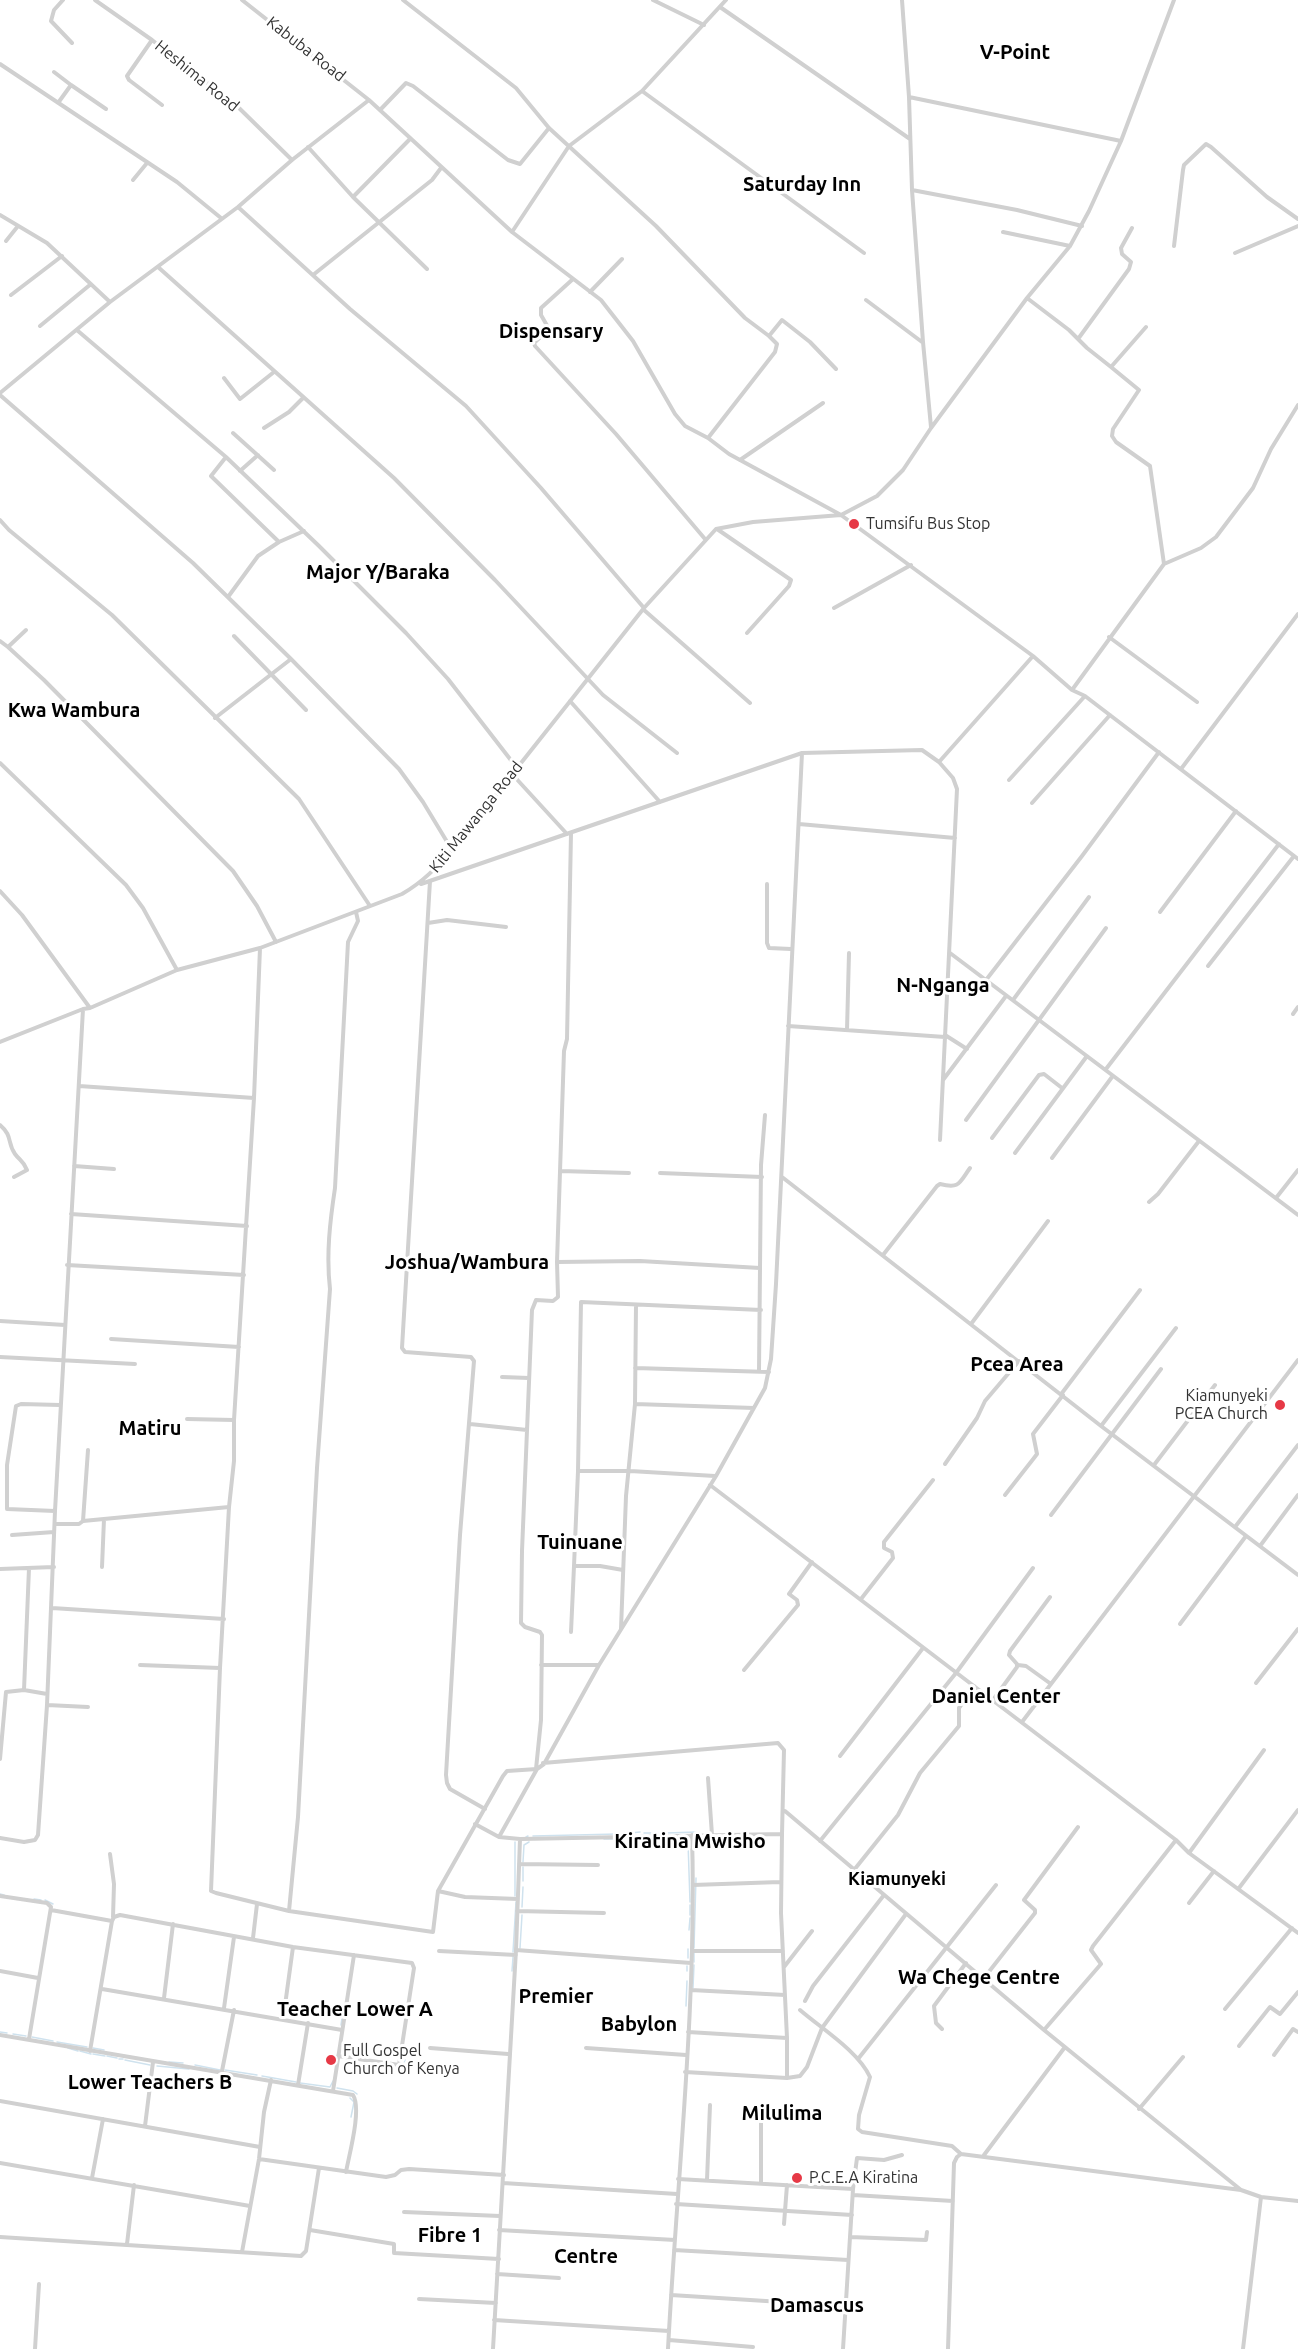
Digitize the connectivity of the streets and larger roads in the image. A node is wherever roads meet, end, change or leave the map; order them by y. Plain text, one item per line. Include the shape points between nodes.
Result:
1 (63, 0) edge
2 (95, 0) edge
3 (242, 0) edge
4 (403, 0) edge
5 (653, 0) edge
6 (726, 0) edge
7 (902, 0) edge
8 (1174, 0) edge
9 (720, 7) junction
10 (704, 25) junction
11 (152, 40) junction
12 (72, 43) dead end
13 (0, 64) edge
14 (54, 72) dead end
15 (71, 85) junction
16 (642, 91) junction
17 (909, 97) junction
18 (369, 100) junction
19 (58, 103) junction
20 (162, 105) dead end
21 (106, 109) dead end
22 (380, 110) junction
23 (549, 128) junction
24 (410, 139) junction
25 (910, 139) junction
26 (1121, 141) junction
27 (569, 146) junction
28 (308, 147) junction
29 (292, 160) junction
30 (147, 163) junction
31 (441, 168) junction
32 (134, 180) dead end
33 (912, 190) junction
34 (353, 197) junction
35 (238, 207) junction
36 (0, 215) edge
37 (221, 218) junction
38 (1298, 219) edge
39 (379, 222) junction
40 (18, 226) junction
41 (1082, 226) junction
42 (1298, 226) edge
43 (1132, 228) dead end
44 (512, 232) junction
45 (1003, 232) dead end
46 (6, 241) dead end
47 (1070, 246) junction
48 (1174, 246) dead end
49 (864, 253) dead end
50 (1235, 253) dead end
51 (62, 256) junction
52 (622, 259) dead end
53 (158, 267) junction
54 (426, 269) dead end
55 (313, 275) junction
56 (573, 279) junction
57 (91, 284) junction
58 (590, 292) junction
59 (11, 295) dead end
60 (1027, 298) junction
61 (866, 300) dead end
62 (110, 303) junction
63 (40, 326) dead end
64 (1146, 327) dead end
65 (78, 331) junction
66 (769, 336) junction
67 (1078, 339) junction
68 (923, 342) junction
69 (1111, 367) junction
70 (836, 369) dead end
71 (274, 372) junction
72 (224, 378) dead end
73 (0, 394) edge
74 (303, 397) junction
75 (823, 403) dead end
76 (1298, 405) edge
77 (264, 428) dead end
78 (931, 428) junction
79 (233, 433) dead end
80 (708, 438) junction
81 (258, 455) junction
82 (226, 457) junction
83 (740, 460) junction
84 (274, 470) dead end
85 (240, 471) junction
86 (841, 515) junction
87 (0, 520) edge
88 (716, 529) junction
89 (304, 531) junction
90 (705, 539) junction
91 (279, 542) junction
92 (1164, 564) junction
93 (911, 566) junction
94 (228, 597) junction
95 (834, 608) dead end
96 (644, 609) junction
97 (1298, 614) edge
98 (26, 630) dead end
99 (747, 633) dead end
100 (234, 636) dead end
101 (1109, 637) junction
102 (0, 641) edge
103 (8, 647) junction
104 (1033, 656) junction
105 (291, 659) junction
106 (272, 673) junction
107 (587, 680) junction
108 (1072, 690) junction
109 (1085, 696) junction
110 (570, 701) junction
111 (1197, 702) dead end
112 (750, 703) dead end
113 (306, 710) dead end
114 (1110, 715) junction
115 (215, 718) junction
116 (1159, 752) junction
117 (677, 753) dead end
118 (802, 753) junction
119 (939, 762) junction
120 (0, 763) edge
121 (517, 768) junction
122 (1181, 770) junction
123 (512, 774) junction
124 (1009, 780) dead end
125 (660, 802) junction
126 (1032, 802) dead end
127 (1236, 811) junction
128 (799, 824) junction
129 (569, 833) junction
130 (955, 837) junction
131 (1279, 844) junction
132 (452, 850) junction
133 (1296, 857) edge
134 (430, 881) junction
135 (767, 884) dead end
136 (416, 886) junction
137 (0, 891) edge
138 (1089, 897) dead end
139 (370, 906) junction
140 (356, 912) junction
141 (1160, 912) dead end
142 (428, 922) junction
143 (506, 927) dead end
144 (1106, 928) dead end
145 (276, 942) junction
146 (260, 948) junction
147 (791, 949) junction
148 (849, 953) dead end
149 (950, 954) junction
150 (1208, 966) dead end
151 (177, 970) junction
152 (986, 980) junction
153 (1006, 996) junction
154 (1013, 1000) junction
155 (90, 1008) junction
156 (1298, 1008) edge
157 (83, 1009) junction
158 (1293, 1014) dead end
159 (1039, 1020) junction
160 (788, 1026) junction
161 (847, 1030) junction
162 (945, 1036) junction
163 (0, 1042) edge
164 (967, 1049) junction
165 (1087, 1056) junction
166 (1106, 1069) junction
167 (1112, 1077) junction
168 (942, 1081) junction
169 (79, 1086) junction
170 (1062, 1088) junction
171 (254, 1098) junction
172 (765, 1115) dead end
173 (966, 1120) dead end
174 (0, 1125) edge
175 (992, 1138) dead end
176 (939, 1140) dead end
177 (1199, 1141) junction
178 (1015, 1153) dead end
179 (1052, 1158) dead end
180 (74, 1166) junction
181 (970, 1168) dead end
182 (114, 1169) dead end
183 (1298, 1170) edge
184 (560, 1172) junction
185 (629, 1173) dead end
186 (660, 1173) dead end
187 (14, 1177) dead end
188 (762, 1177) junction
189 (782, 1177) junction
190 (1276, 1198) junction
191 (1149, 1202) dead end
192 (71, 1214) junction
193 (1298, 1215) edge
194 (1048, 1221) dead end
195 (246, 1226) junction
196 (883, 1255) junction
197 (557, 1262) junction
198 (67, 1265) junction
199 (760, 1268) junction
200 (244, 1275) junction
201 (1140, 1290) dead end
202 (636, 1305) junction
203 (761, 1310) junction
204 (0, 1321) edge
205 (971, 1324) junction
206 (66, 1325) junction
207 (1176, 1328) dead end
208 (111, 1339) dead end
209 (239, 1347) junction
210 (0, 1357) edge
211 (1298, 1360) edge
212 (64, 1361) junction
213 (1019, 1361) junction
214 (135, 1364) dead end
215 (635, 1368) junction
216 (1161, 1369) dead end
217 (759, 1371) junction
218 (769, 1372) junction
219 (502, 1377) dead end
220 (529, 1378) junction
221 (1215, 1385) dead end
222 (1062, 1394) junction
223 (635, 1404) junction
224 (60, 1405) junction
225 (754, 1408) junction
226 (187, 1419) dead end
227 (234, 1420) junction
228 (470, 1424) junction
229 (1101, 1426) junction
230 (527, 1430) junction
231 (1113, 1433) junction
232 (1298, 1445) edge
233 (88, 1450) dead end
234 (945, 1464) dead end
235 (1154, 1465) junction
236 (578, 1471) junction
237 (630, 1471) junction
238 (716, 1476) junction
239 (933, 1480) dead end
240 (710, 1485) junction
241 (1005, 1495) dead end
242 (1194, 1495) junction
243 (1298, 1495) edge
244 (229, 1507) junction
245 (55, 1510) junction
246 (1051, 1515) dead end
247 (104, 1519) junction
248 (83, 1521) junction
249 (55, 1524) junction
250 (1236, 1527) junction
251 (54, 1532) junction
252 (12, 1535) dead end
253 (1246, 1536) junction
254 (1260, 1546) junction
255 (812, 1562) junction
256 (102, 1566) dead end
257 (574, 1566) junction
258 (54, 1567) junction
259 (29, 1568) junction
260 (1033, 1568) dead end
261 (0, 1569) edge
262 (623, 1570) junction
263 (1298, 1575) edge
264 (1050, 1597) dead end
265 (861, 1599) junction
266 (51, 1608) junction
267 (224, 1619) junction
268 (1180, 1624) dead end
269 (1298, 1629) edge
270 (621, 1630) junction
271 (571, 1632) dead end
272 (923, 1648) junction
273 (140, 1665) dead end
274 (542, 1665) junction
275 (599, 1665) junction
276 (1018, 1665) junction
277 (220, 1668) junction
278 (744, 1670) dead end
279 (956, 1673) junction
280 (1256, 1683) dead end
281 (1051, 1684) junction
282 (974, 1686) junction
283 (24, 1690) junction
284 (47, 1694) junction
285 (993, 1700) junction
286 (47, 1705) junction
287 (88, 1707) dead end
288 (1022, 1722) junction
289 (1264, 1750) dead end
290 (840, 1756) dead end
291 (0, 1759) edge
292 (538, 1759) junction
293 (544, 1764) junction
294 (536, 1769) junction
295 (708, 1778) dead end
296 (485, 1809) junction
297 (784, 1810) junction
298 (1298, 1810) edge
299 (474, 1824) junction
300 (1078, 1827) dead end
301 (692, 1834) junction
302 (782, 1834) junction
303 (712, 1836) junction
304 (500, 1837) junction
305 (0, 1838) edge
306 (520, 1839) junction
307 (1176, 1840) junction
308 (820, 1841) junction
309 (1189, 1853) junction
310 (110, 1854) dead end
311 (519, 1864) junction
312 (598, 1865) dead end
313 (854, 1870) junction
314 (1214, 1871) junction
315 (780, 1882) junction
316 (693, 1885) junction
317 (996, 1885) dead end
318 (1239, 1888) junction
319 (438, 1891) junction
320 (884, 1895) junction
321 (0, 1896) edge
322 (518, 1899) junction
323 (1189, 1903) dead end
324 (257, 1904) junction
325 (51, 1910) junction
326 (289, 1911) junction
327 (518, 1911) junction
328 (604, 1913) dead end
329 (906, 1914) junction
330 (112, 1919) junction
331 (173, 1924) junction
332 (1292, 1928) junction
333 (812, 1931) dead end
334 (1298, 1933) edge
335 (234, 1936) junction
336 (253, 1938) junction
337 (946, 1946) junction
338 (293, 1947) junction
339 (440, 1951) dead end
340 (692, 1951) junction
341 (783, 1951) junction
342 (516, 1952) junction
343 (354, 1955) junction
344 (691, 1963) junction
345 (966, 1963) junction
346 (783, 1967) junction
347 (0, 1971) edge
348 (38, 1978) junction
349 (984, 1978) junction
350 (102, 1989) junction
351 (691, 1990) junction
352 (1298, 1992) edge
353 (785, 1995) junction
354 (164, 1998) junction
355 (805, 2001) dead end
356 (224, 2008) junction
357 (1225, 2009) dead end
358 (234, 2010) junction
359 (800, 2010) dead end
360 (283, 2020) junction
361 (308, 2023) junction
362 (822, 2028) junction
363 (942, 2029) dead end
364 (342, 2030) junction
365 (1044, 2030) junction
366 (688, 2032) junction
367 (1298, 2032) edge
368 (0, 2035) edge
369 (788, 2038) junction
370 (29, 2039) junction
371 (1239, 2046) dead end
372 (1065, 2047) junction
373 (430, 2048) dead end
374 (586, 2048) dead end
375 (90, 2051) junction
376 (508, 2054) junction
377 (686, 2055) junction
378 (1274, 2055) dead end
379 (338, 2056) junction
380 (1183, 2057) dead end
381 (858, 2059) junction
382 (153, 2062) junction
383 (222, 2071) junction
384 (685, 2072) junction
385 (787, 2078) junction
386 (271, 2080) junction
387 (298, 2085) junction
388 (333, 2091) junction
389 (0, 2101) edge
390 (710, 2105) dead end
391 (761, 2107) dead end
392 (1139, 2109) junction
393 (103, 2119) junction
394 (145, 2126) junction
395 (260, 2147) junction
396 (961, 2154) junction
397 (902, 2155) dead end
398 (983, 2156) junction
399 (259, 2159) junction
400 (0, 2163) edge
401 (319, 2168) junction
402 (346, 2172) junction
403 (504, 2175) junction
404 (92, 2178) junction
405 (678, 2179) junction
406 (707, 2180) junction
407 (503, 2183) junction
408 (761, 2183) junction
409 (134, 2185) junction
410 (787, 2185) junction
411 (853, 2189) junction
412 (1241, 2190) junction
413 (677, 2194) junction
414 (853, 2195) junction
415 (1260, 2197) junction
416 (954, 2201) junction
417 (1298, 2201) edge
418 (676, 2204) junction
419 (250, 2206) junction
420 (786, 2211) junction
421 (404, 2212) dead end
422 (852, 2215) junction
423 (500, 2216) junction
424 (784, 2224) dead end
425 (310, 2230) junction
426 (499, 2230) junction
427 (927, 2232) dead end
428 (0, 2237) edge
429 (850, 2237) junction
430 (675, 2240) junction
431 (127, 2244) junction
432 (674, 2250) junction
433 (242, 2252) junction
434 (498, 2259) junction
435 (848, 2260) junction
436 (497, 2274) junction
437 (559, 2278) dead end
438 (39, 2284) dead end
439 (671, 2295) junction
440 (419, 2299) dead end
441 (496, 2303) junction
442 (845, 2306) junction
443 (494, 2320) junction
444 (669, 2331) junction
445 (669, 2340) junction
446 (753, 2347) dead end
447 (35, 2349) edge
448 (493, 2349) edge
449 (668, 2349) edge
450 (843, 2349) edge
451 (948, 2349) edge
452 (1243, 2349) edge

1 - 12 street via 51,21
2 - 11 street, Heshima Road
3 - 18 street, Kabuba Road
4 - 23 street via 516,88
5 - 10 street
6 - 9 street
7 - 17 street
8 - 26 street
9 - 10 street
9 - 25 street
10 - 16 street
11 - 20 street via 127,76
11 - 29 street, Heshima Road via 239,108
13 - 19 street
14 - 15 street
15 - 19 street
15 - 21 street
16 - 27 street
16 - 49 street
17 - 25 street
17 - 26 street
18 - 22 street, Kabuba Road
18 - 28 street
19 - 30 street
22 - 23 street via 406,83 508,160 520,164
22 - 24 street, Kabuba Road
23 - 27 street
24 - 31 street, Kabuba Road
24 - 34 street
25 - 33 street
26 - 41 street
27 - 44 street
27 - 66 street via 656,226 740,314
28 - 29 street
28 - 34 street
29 - 35 street
30 - 32 street
30 - 37 street
31 - 39 street via 432,180
31 - 44 street, Kabuba Road
33 - 41 street
33 - 68 street
34 - 39 street
35 - 37 street
35 - 55 street
36 - 40 street
37 - 53 street
38 - 48 street via 1206,144 1184,165
39 - 54 street
39 - 55 street
40 - 46 street
40 - 51 street
41 - 47 street
42 - 50 street
43 - 67 street via 1121,248 1131,262 1129,269
44 - 56 street, Kabuba Road
45 - 47 street
47 - 60 street
51 - 57 street
51 - 59 street
52 - 58 street
53 - 62 street
53 - 71 street
55 - 96 street via 466,406
56 - 58 street, Kabuba Road
56 - 90 street via 540,308 549,329 535,346
57 - 62 street
57 - 63 street
58 - 80 street, Kabuba Road via 625,329 680,421
60 - 67 street
60 - 78 street
61 - 68 street
62 - 65 street
64 - 69 street
65 - 73 street
65 - 82 street
66 - 70 street via 779,322 786,321
66 - 80 street via 777,345 775,351
67 - 69 street
68 - 78 street
69 - 92 street via 1139,390 1112,436 1150,466
71 - 72 street via 240,399
71 - 74 street
73 - 94 street
74 - 77 street via 289,412
74 - 107 street via 394,478
75 - 83 street
76 - 92 street via 1253,488 1216,537
78 - 86 street via 903,470 877,496
79 - 81 street
80 - 83 street, Kabuba Road
81 - 84 street
81 - 85 street
82 - 85 street
82 - 91 street via 211,476 213,480
83 - 86 street, Kabuba Road
85 - 89 street
86 - 88 street
86 - 93 street, Kabuba Road
87 - 115 street via 111,615
88 - 90 street, Kiti Mawanga Road
88 - 99 street via 791,580
89 - 91 street
89 - 121 street via 434,664
90 - 96 street, Kiti Mawanga Road
91 - 94 street via 258,556
92 - 101 street
93 - 95 street
93 - 104 street, Kabuba Road
94 - 105 street
96 - 107 street, Kiti Mawanga Road
96 - 112 street
97 - 122 street
98 - 103 street
100 - 106 street
101 - 108 street
101 - 111 street
102 - 103 street
103 - 145 street via 233,871
104 - 108 street, Kabuba Road
104 - 119 street
105 - 106 street
105 - 132 street via 399,769
106 - 113 street
106 - 115 street
107 - 110 street, Kiti Mawanga Road
107 - 117 street
108 - 109 street, Kabuba Road
109 - 114 street, Kabuba Road
109 - 124 street
110 - 121 street, Kiti Mawanga Road
110 - 125 street
114 - 116 street, Kabuba Road
114 - 126 street
115 - 139 street via 299,799
116 - 122 street, Kabuba Road
116 - 152 street
118 - 119 street via 916,749
118 - 125 street
118 - 128 street
119 - 130 street via 956,782
120 - 151 street via 126,885
121 - 123 street, Kiti Mawanga Road
122 - 127 street, Kabuba Road
123 - 129 street
123 - 132 street, Kiti Mawanga Road
125 - 129 street
127 - 131 street, Kabuba Road
127 - 141 street
128 - 130 street
128 - 147 street
129 - 134 street
129 - 184 street via 567,1039
130 - 149 street
131 - 133 street, Kabuba Road
131 - 166 street
132 - 136 street, Kiti Mawanga Road
133 - 150 street
134 - 136 street
134 - 142 street
135 - 147 street via 767,943 769,948
136 - 139 street, Kiti Mawanga Road
137 - 155 street
138 - 154 street
139 - 140 street, Kiti Mawanga Road
140 - 145 street, Kiti Mawanga Road
140 - 326 street via 358,921 348,942 298,1817
142 - 143 street via 447,920
142 - 228 street via 402,1348 405,1352 473,1359
144 - 159 street
145 - 146 street, Kiti Mawanga Road
146 - 151 street, Kiti Mawanga Road
146 - 171 street
147 - 160 street
148 - 161 street
149 - 152 street
149 - 162 street
151 - 155 street, Kiti Mawanga Road
152 - 153 street
153 - 154 street
153 - 164 street
154 - 159 street
155 - 157 street, Kiti Mawanga Road
156 - 158 street
157 - 163 street, Kiti Mawanga Road
157 - 169 street
159 - 165 street
159 - 173 street
160 - 161 street
160 - 189 street
161 - 162 street
162 - 164 street
162 - 168 street
164 - 168 street
165 - 166 street
165 - 170 street
166 - 167 street
167 - 177 street
167 - 179 street
168 - 176 street
169 - 171 street
169 - 180 street
170 - 175 street via 1044,1074 1039,1075
170 - 178 street
171 - 195 street
172 - 188 street
174 - 187 street via 9,1132 15,1154 27,1170
177 - 190 street
177 - 191 street
180 - 182 street
180 - 192 street
181 - 196 street via 956,1186 937,1186
183 - 190 street
184 - 185 street
184 - 197 street
186 - 188 street
188 - 199 street
189 - 196 street
189 - 218 street
190 - 193 street
192 - 195 street
192 - 198 street
194 - 205 street
195 - 200 street
196 - 205 street
197 - 199 street via 640,1261
197 - 220 street via 558,1297 553,1301 536,1300 532,1310
198 - 200 street
198 - 206 street
199 - 203 street
200 - 209 street
201 - 222 street
202 - 203 street
202 - 215 street
202 - 236 street via 581,1302
203 - 217 street
204 - 206 street
205 - 213 street
206 - 212 street
207 - 229 street
208 - 209 street
209 - 227 street
210 - 212 street
211 - 242 street
212 - 214 street
212 - 224 street
213 - 222 street
213 - 234 street via 985,1401
215 - 217 street
215 - 223 street
216 - 231 street
217 - 218 street
218 - 225 street
219 - 220 street
220 - 230 street
221 - 235 street
222 - 229 street
222 - 241 street via 1033,1434 1037,1454
223 - 225 street
223 - 237 street
224 - 245 street
224 - 245 street via 16,1406 7,1465 7,1509
225 - 238 street
226 - 227 street
227 - 244 street
228 - 230 street
228 - 296 street via 446,1775 450,1789
229 - 231 street
230 - 274 street via 521,1621 542,1635
231 - 235 street
231 - 246 street
232 - 250 street
233 - 248 street
235 - 242 street
236 - 237 street
236 - 257 street
237 - 238 street
237 - 262 street
238 - 240 street
239 - 265 street via 884,1542 893,1558
240 - 255 street
240 - 270 street
242 - 250 street
242 - 281 street
243 - 254 street
244 - 247 street
244 - 267 street
245 - 249 street
247 - 248 street
247 - 256 street
248 - 249 street
249 - 251 street
250 - 253 street
251 - 252 street
251 - 258 street
253 - 254 street
253 - 268 street
254 - 263 street
255 - 265 street
255 - 278 street via 789,1594 798,1605
257 - 262 street
257 - 271 street
258 - 259 street
258 - 266 street
259 - 261 street
259 - 283 street
260 - 279 street
262 - 270 street
264 - 276 street via 1009,1655
265 - 272 street
266 - 267 street
266 - 284 street
267 - 277 street
269 - 280 street
270 - 275 street
272 - 279 street
272 - 290 street
273 - 277 street
274 - 275 street
274 - 292 street
275 - 293 street
276 - 281 street via 1026,1666
276 - 285 street
277 - 324 street via 211,1888 216,1893
279 - 282 street
279 - 308 street
281 - 288 street
282 - 285 street
282 - 313 street via 959,1708 959,1726 920,1773 898,1815
283 - 284 street
283 - 291 street via 6,1692
284 - 286 street
285 - 288 street
286 - 287 street
286 - 305 street via 38,1834 35,1840 24,1842
288 - 307 street
289 - 309 street
292 - 293 street
292 - 294 street
293 - 294 street
293 - 297 street via 778,1743 784,1750
294 - 296 street via 507,1771
294 - 304 street
295 - 303 street
296 - 299 street
297 - 302 street
297 - 308 street
298 - 318 street
299 - 304 street
299 - 319 street
300 - 349 street via 1024,1900 1035,1913
301 - 303 street
301 - 306 street
301 - 316 street
302 - 303 street
302 - 315 street
304 - 306 street
306 - 311 street
307 - 309 street
307 - 365 street via 1093,1946 1091,1950 1101,1964
308 - 313 street
309 - 314 street
310 - 330 street via 114,1884
311 - 312 street
311 - 322 street
313 - 320 street
314 - 318 street
314 - 323 street
315 - 316 street
315 - 341 street
316 - 340 street
317 - 337 street
318 - 332 street
319 - 322 street via 465,1897
319 - 326 street via 430,1932
320 - 329 street
320 - 355 street
321 - 325 street via 47,1903
322 - 327 street
324 - 326 street
324 - 336 street
325 - 330 street
325 - 348 street
327 - 328 street
327 - 342 street
329 - 337 street
329 - 362 street
330 - 331 street via 120,1915
330 - 350 street
331 - 335 street
331 - 354 street
332 - 334 street
332 - 357 street
333 - 346 street
335 - 336 street
335 - 356 street
336 - 338 street
337 - 345 street
337 - 381 street
338 - 343 street
338 - 360 street
339 - 342 street
340 - 341 street
340 - 344 street
341 - 346 street
342 - 344 street
342 - 376 street
343 - 364 street
343 - 379 street via 414,1965 401,2057 396,2066
344 - 351 street
345 - 349 street
345 - 363 street via 934,2006 936,2023
346 - 353 street
347 - 348 street
348 - 370 street
349 - 365 street
350 - 354 street
350 - 375 street
351 - 353 street
351 - 366 street
352 - 371 street via 1280,2014 1270,2007
353 - 369 street
354 - 356 street
356 - 358 street
358 - 360 street
358 - 383 street
359 - 362 street
360 - 361 street
361 - 364 street
361 - 387 street
362 - 381 street
362 - 385 street via 807,2067 800,2076
364 - 379 street
365 - 372 street
366 - 369 street
366 - 377 street
367 - 378 street via 1293,2029
368 - 370 street
369 - 385 street
370 - 375 street
372 - 392 street
372 - 398 street
373 - 376 street
374 - 377 street
375 - 382 street
376 - 403 street
377 - 384 street
379 - 388 street
380 - 392 street
381 - 396 street via 870,2077 858,2115 858,2129 952,2146
382 - 383 street
382 - 394 street
383 - 386 street
384 - 385 street
384 - 405 street
386 - 387 street
386 - 395 street
387 - 388 street
388 - 402 street via 353,2095 357,2103
389 - 393 street
390 - 406 street
391 - 408 street
392 - 412 street
393 - 394 street
393 - 404 street
394 - 395 street
395 - 399 street
396 - 398 street
396 - 416 street via 954,2163
397 - 411 street via 884,2160 857,2158
398 - 412 street
399 - 401 street
399 - 419 street
400 - 404 street
401 - 402 street
401 - 425 street
402 - 403 street via 386,2177 409,2169
403 - 407 street
404 - 409 street
405 - 406 street
405 - 413 street
406 - 408 street
407 - 413 street
407 - 423 street
408 - 410 street
409 - 419 street
409 - 431 street
410 - 411 street
410 - 420 street
411 - 414 street
412 - 415 street
413 - 418 street
414 - 416 street
414 - 422 street
415 - 417 street
415 - 452 street
416 - 451 street
418 - 420 street
418 - 430 street
419 - 433 street
420 - 422 street
420 - 424 street
421 - 423 street
422 - 429 street
423 - 426 street
425 - 433 street via 303,2255
425 - 434 street via 394,2244 394,2253
426 - 430 street
426 - 434 street
427 - 429 street via 926,2240
428 - 431 street
429 - 435 street
430 - 432 street
431 - 433 street
432 - 435 street
432 - 439 street
434 - 436 street
435 - 442 street
436 - 437 street
436 - 441 street
438 - 447 street
439 - 442 street
439 - 444 street
440 - 441 street
441 - 443 street
442 - 450 street
443 - 444 street
443 - 448 street
444 - 445 street
445 - 446 street
445 - 449 street

